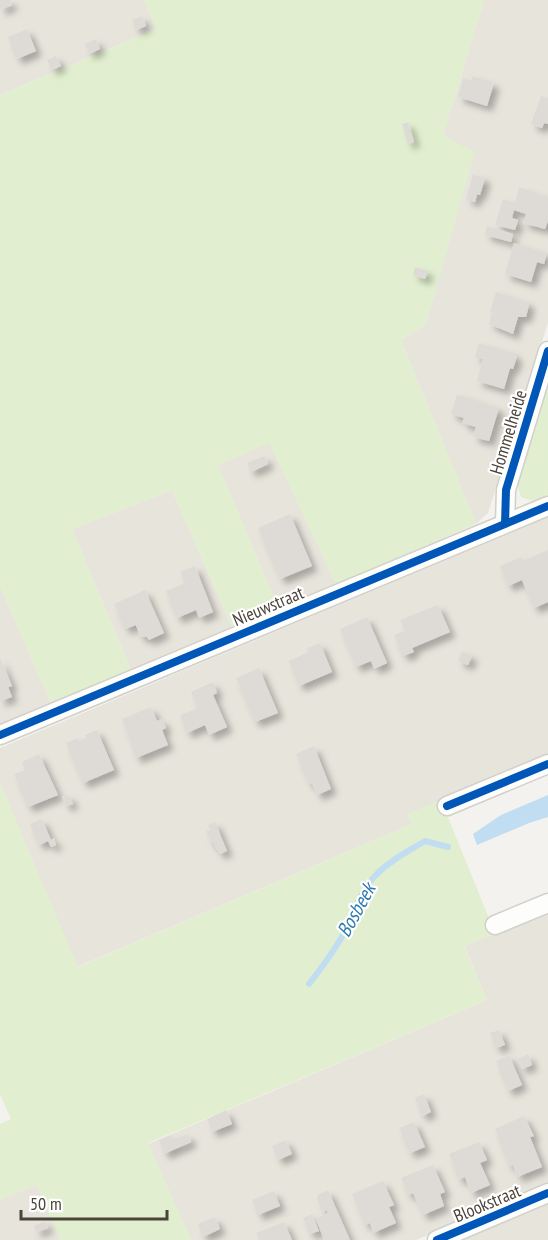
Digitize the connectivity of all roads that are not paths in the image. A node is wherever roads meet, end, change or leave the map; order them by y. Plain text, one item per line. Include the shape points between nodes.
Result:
1 (548, 351) edge
2 (548, 506) edge
3 (505, 524) junction
4 (0, 735) edge
5 (548, 764) edge
6 (447, 806) dead end
7 (548, 903) edge
8 (495, 925) dead end
9 (548, 1193) edge
10 (437, 1240) edge

1 - 3 street, Hommelheide via 506,490
2 - 3 street, Nieuwstraat
3 - 4 street, Nieuwstraat
5 - 6 street
7 - 8 street
9 - 10 street, Blookstraat

